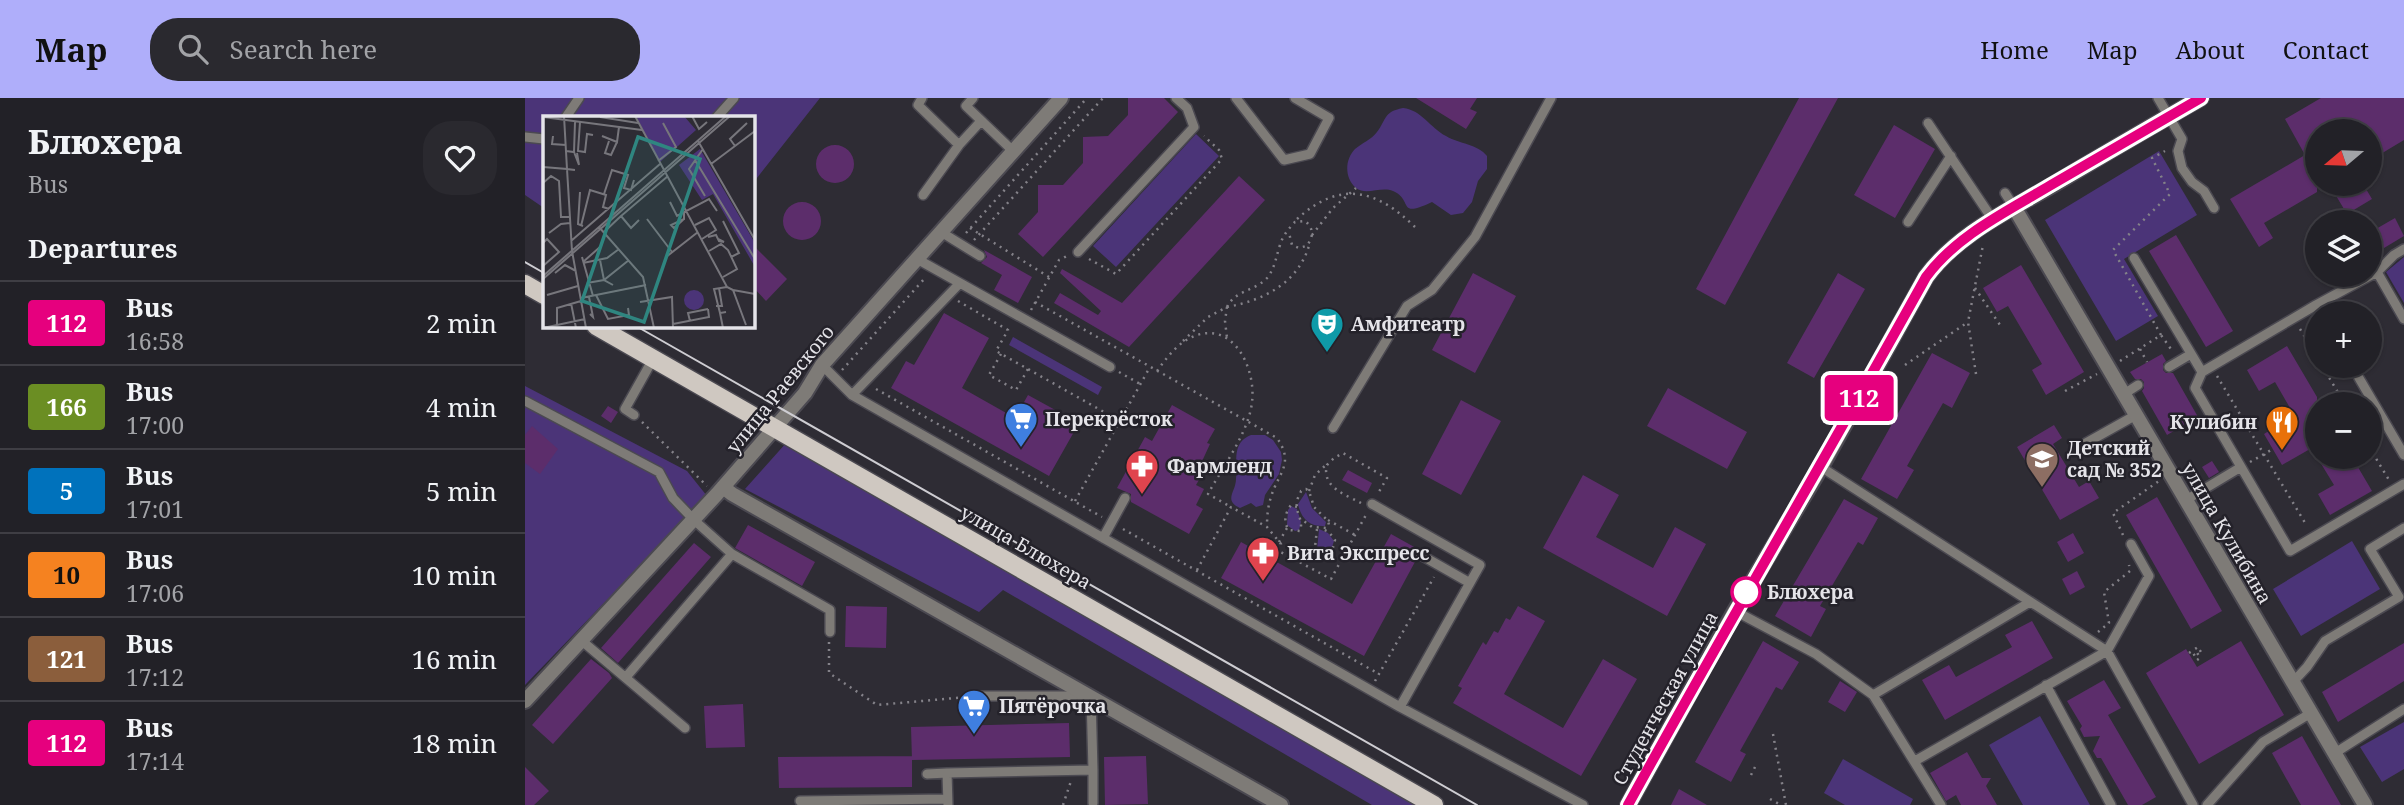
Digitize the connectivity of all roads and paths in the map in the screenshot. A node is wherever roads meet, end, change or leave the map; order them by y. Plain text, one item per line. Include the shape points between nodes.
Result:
1 (579, 98) edge
2 (734, 98) edge
3 (922, 98) edge
4 (957, 98) edge
5 (973, 98) edge
6 (1061, 98) edge
7 (1103, 98) edge
8 (1176, 98) edge
9 (1236, 98) edge
10 (1295, 98) edge
11 (1551, 98) edge
12 (2158, 98) edge
13 (2201, 98) edge
14 (965, 106) junction
15 (567, 116) edge
16 (718, 116) edge
17 (2169, 117) junction
18 (981, 121) junction
19 (1928, 123) dead end
20 (1194, 127) junction
21 (525, 137) edge
22 (543, 139) edge
23 (959, 145) junction
24 (1013, 151) junction
25 (2165, 152) dead end
26 (1951, 156) junction
27 (1356, 188) dead end
28 (2005, 193) dead end
29 (1349, 194) junction
30 (923, 195) dead end
31 (2014, 207) junction
32 (2214, 208) dead end
33 (1993, 220) junction
34 (1294, 222) junction
35 (1907, 222) dead end
36 (1415, 227) dead end
37 (970, 228) dead end
38 (941, 232) junction
39 (1289, 233) junction
40 (980, 234) junction
41 (1311, 237) junction
42 (1983, 245) dead end
43 (967, 248) junction
44 (2404, 250) edge
45 (1078, 252) junction
46 (980, 256) dead end
47 (2134, 258) dead end
48 (917, 259) junction
49 (2382, 267) edge
50 (1049, 277) junction
51 (2382, 281) edge
52 (960, 283) junction
53 (525, 284) edge
54 (2353, 287) edge
55 (1975, 288) junction
56 (543, 294) edge
57 (947, 296) junction
58 (2332, 301) edge
59 (1035, 302) junction
60 (1227, 307) junction
61 (929, 315) junction
62 (2305, 317) edge
63 (2404, 319) edge
64 (939, 320) dead end
65 (1026, 320) junction
66 (1968, 322) junction
67 (2000, 325) dead end
68 (598, 327) edge
69 (2300, 329) dead end
70 (2161, 335) junction
71 (2305, 337) edge
72 (1228, 339) junction
73 (1179, 346) junction
74 (2140, 349) junction
75 (1000, 354) junction
76 (2191, 354) junction
77 (653, 359) junction
78 (2179, 361) junction
79 (2147, 362) dead end
80 (2116, 363) dead end
81 (823, 365) junction
82 (1905, 365) dead end
83 (1150, 366) junction
84 (2169, 367) dead end
85 (1111, 368) joint
86 (1028, 369) junction
87 (1157, 371) junction
88 (2202, 372) junction
89 (1976, 374) dead end
90 (2097, 374) dead end
91 (2219, 377) dead end
92 (2359, 378) edge
93 (1140, 384) junction
94 (2139, 385) dead end
95 (2065, 391) dead end
96 (2124, 394) junction
97 (852, 395) junction
98 (525, 401) edge
99 (634, 415) joint
100 (2136, 415) junction
101 (1120, 421) junction
102 (1248, 421) junction
103 (775, 428) junction
104 (1333, 428) dead end
105 (2086, 443) dead end
106 (2273, 449) dead end
107 (2264, 454) junction
108 (2404, 455) edge
109 (1329, 462) junction
110 (1821, 467) junction
111 (2241, 467) junction
112 (2382, 469) edge
113 (2159, 481) dead end
114 (2391, 484) dead end
115 (2404, 484) edge
116 (717, 488) junction
117 (1309, 491) junction
118 (1125, 498) dead end
119 (2186, 500) junction
120 (1075, 501) dead end
121 (1372, 504) joint
122 (1231, 507) junction
123 (1297, 507) junction
124 (1325, 518) junction
125 (1301, 519) junction
126 (694, 520) junction
127 (1267, 527) junction
128 (1287, 528) junction
129 (1320, 528) junction
130 (2404, 528) edge
131 (2311, 532) dead end
132 (1355, 535) junction
133 (1103, 538) junction
134 (1279, 542) junction
135 (2128, 545) joint
136 (732, 554) junction
137 (1419, 555) dead end
138 (2127, 559) dead end
139 (1440, 566) junction
140 (1197, 570) dead end
141 (1470, 583) junction
142 (2030, 602) junction
143 (1735, 611) junction
144 (829, 632) joint
145 (2090, 640) junction
146 (582, 641) junction
147 (2107, 652) junction
148 (2201, 652) dead end
149 (2189, 653) dead end
150 (626, 677) junction
151 (2293, 682) junction
152 (2046, 685) junction
153 (1370, 690) junction
154 (1873, 695) junction
155 (980, 696) joint
156 (1091, 696) junction
157 (525, 701) edge
158 (1400, 707) junction
159 (2404, 709) edge
160 (2311, 713) junction
161 (685, 728) dead end
162 (1773, 734) dead end
163 (2335, 753) junction
164 (1915, 761) junction
165 (1756, 765) dead end
166 (1074, 770) junction
167 (1093, 770) junction
168 (927, 774) dead end
169 (947, 774) junction
170 (1751, 775) dead end
171 (1770, 799) dead end
172 (800, 801) dead end
173 (947, 802) edge
174 (1093, 803) dead end
175 (1063, 805) edge
176 (1281, 805) edge
177 (1434, 805) edge
178 (1583, 805) edge
179 (1628, 805) edge
180 (1781, 805) edge
181 (1786, 805) edge
182 (1941, 805) edge
183 (2111, 805) edge
184 (2193, 805) edge
185 (2207, 805) edge
186 (2365, 805) edge

1 - 15 lane
2 - 16 lane
3 - 23 lane via 918,105
4 - 14 lane
5 - 14 lane
6 - 24 street, улица Раевского
7 - 40 path
8 - 20 lane via 1187,108
9 - 10 lane via 1284,160 1310,154 1329,118
11 - 104 lane via 1475,237 1432,290 1407,306
12 - 17 lane
13 - 17 street, Студенческая улица
14 - 18 lane
17 - 31 street, Студенческая улица
17 - 32 lane via 2182,139 2178,151 2182,168
18 - 23 lane
18 - 24 lane
19 - 26 lane
20 - 45 lane
20 - 45 path via 1219,150 1222,159 1116,274
21 - 22 lane
23 - 30 lane
24 - 38 street, улица Раевского
25 - 70 path via 2152,158 2169,194 2113,250
26 - 33 lane
26 - 35 lane
27 - 29 path
28 - 31 lane
29 - 34 path via 1319,203
29 - 36 path via 1379,199
29 - 41 path
31 - 33 street, Студенческая улица
31 - 96 street, улица Кулибина
33 - 110 street, Студенческая улица via 1956,243 1926,277
34 - 39 path
34 - 41 path via 1308,223
37 - 40 path
38 - 43 lane
38 - 48 street, улица Раевского
39 - 41 path via 1295,247 1306,246
39 - 60 path via 1281,241 1267,277 1234,297
40 - 43 path
40 - 50 path
41 - 60 path via 1300,269 1290,279 1267,295
42 - 55 path
43 - 46 lane
44 - 49 lane
45 - 50 path via 1059,260
47 - 76 lane
48 - 52 lane
48 - 81 street, улица Раевского
50 - 59 path
51 - 63 lane
52 - 57 lane
52 - 65 lane
53 - 56 main road
54 - 58 lane
55 - 66 path
55 - 67 path
57 - 61 lane
57 - 75 path via 1008,330 996,351
59 - 65 path
59 - 83 path
60 - 72 path
60 - 73 path via 1208,317
61 - 64 lane
61 - 97 lane
62 - 88 lane
65 - 85 lane
66 - 82 path
66 - 89 path
68 - 77 main road, улица Блюхера
69 - 71 path
70 - 74 path
70 - 78 path
72 - 73 path via 1206,333
72 - 102 path via 1245,358 1252,378
73 - 87 path
74 - 79 path
74 - 80 path
75 - 86 path
75 - 86 path via 989,375 1016,390
76 - 78 lane
76 - 88 lane
77 - 99 lane via 625,409
77 - 103 main road, улица Блюхера
78 - 84 lane
81 - 97 lane
81 - 103 street, улица Раевского
83 - 87 path
83 - 93 path
85 - 93 path
86 - 101 path
87 - 102 path
88 - 111 lane via 2195,388
90 - 95 path
91 - 107 path
92 - 108 lane
93 - 101 path
94 - 96 lane
96 - 100 street, улица Кулибина
97 - 133 lane
98 - 126 lane via 659,472 673,498
99 - 116 path
100 - 105 lane
100 - 119 street, улица Кулибина
101 - 120 path
102 - 122 path via 1208,495
102 - 127 path via 1277,438 1285,458 1284,472 1271,495
103 - 116 street, улица Раевского
103 - 177 main road, улица Блюхера
106 - 107 path
107 - 111 path
107 - 131 path
109 - 117 path via 1317,471
109 - 121 path via 1343,453 1387,478
109 - 132 path via 1325,472 1331,485 1370,508
110 - 142 lane
110 - 143 street, Студенческая улица
111 - 115 lane via 2290,551
111 - 119 lane
112 - 114 path
113 - 135 path via 2113,513
116 - 126 street, улица Раевского
116 - 156 street
117 - 123 path via 1301,491
117 - 124 path via 1314,507
118 - 133 lane
119 - 151 street, улица Кулибина
121 - 141 lane via 1480,565
122 - 127 path
122 - 140 path
123 - 125 path
123 - 128 path via 1291,505 1287,510
124 - 129 path via 1329,525
124 - 132 path
125 - 128 path via 1300,531
125 - 129 path
126 - 136 lane
126 - 146 street, улица Раевского
127 - 134 path
128 - 134 path
129 - 129 path via 1335,540 1332,551 1323,554 1315,547
130 - 151 lane via 2370,549 2399,597 2325,641
132 - 134 path via 1331,579 1277,550
133 - 153 lane
135 - 147 lane via 2149,576
136 - 144 lane via 829,610
136 - 150 lane
137 - 139 lane
138 - 145 path via 2130,571 2104,592 2109,622
139 - 141 lane
139 - 153 path
141 - 158 lane
142 - 145 lane
142 - 154 lane
143 - 154 lane via 1816,654
143 - 179 street, Студенческая улица
144 - 155 path via 829,673 877,705
145 - 147 lane
146 - 150 lane
146 - 157 street, улица Раевского
147 - 152 lane
147 - 184 lane
148 - 149 path via 2195,649 2197,660
150 - 161 lane
151 - 160 street, улица Кулибина
152 - 164 lane
152 - 183 lane
153 - 158 lane
154 - 164 lane
155 - 156 lane
156 - 167 lane
156 - 176 street
158 - 178 lane
159 - 163 lane
160 - 163 street, улица Кулибина
160 - 185 lane via 2263,741
162 - 181 path
163 - 186 street, улица Кулибина
164 - 182 lane
165 - 170 path
166 - 167 lane
166 - 169 lane
166 - 175 path
167 - 174 lane
168 - 169 lane
169 - 173 lane
171 - 180 path
172 - 173 lane

